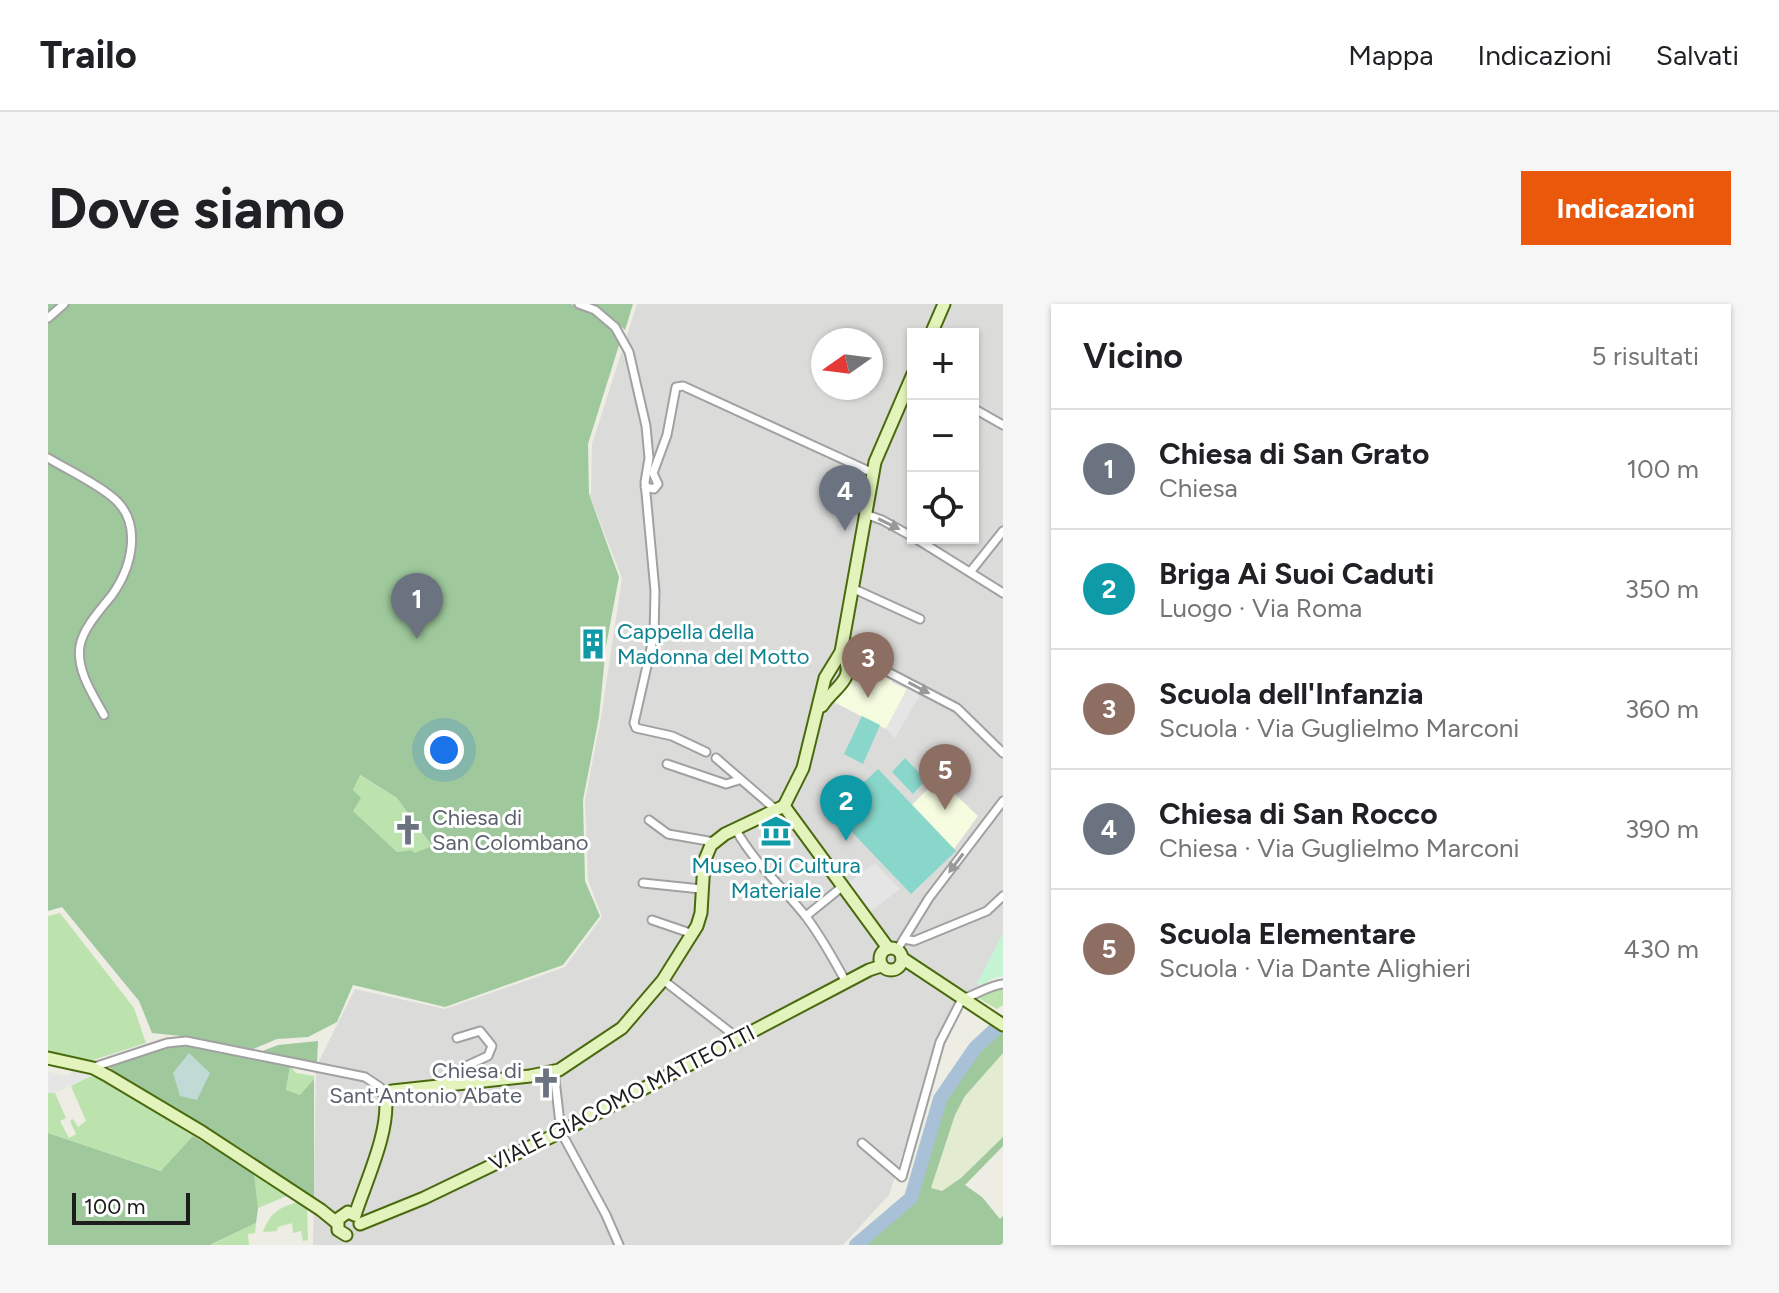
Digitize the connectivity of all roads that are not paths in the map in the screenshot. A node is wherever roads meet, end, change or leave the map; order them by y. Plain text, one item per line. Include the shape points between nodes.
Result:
1 (64, 304) edge
2 (579, 304) edge
3 (944, 304) edge
4 (48, 318) edge
5 (934, 328) edge
6 (907, 389) edge
7 (979, 411) edge
8 (1003, 425) edge
9 (48, 458) edge
10 (873, 473) junction
11 (645, 487) junction
12 (865, 514) junction
13 (1003, 531) edge
14 (907, 533) edge
15 (926, 544) edge
16 (971, 571) junction
17 (852, 588) junction
18 (1003, 593) edge
19 (920, 619) dead end
20 (844, 657) junction
21 (818, 713) junction
22 (104, 715) dead end
23 (706, 752) dead end
24 (1003, 753) edge
25 (716, 758) dead end
26 (667, 764) dead end
27 (739, 780) junction
28 (1003, 801) edge
29 (779, 807) junction
30 (649, 820) dead end
31 (736, 830) junction
32 (714, 842) junction
33 (643, 883) dead end
34 (843, 886) junction
35 (701, 889) junction
36 (1003, 896) edge
37 (806, 916) junction
38 (652, 920) dead end
39 (693, 934) junction
40 (898, 952) junction
41 (876, 965) junction
42 (663, 980) junction
43 (846, 982) junction
44 (1003, 984) edge
45 (967, 1002) junction
46 (1003, 1025) edge
47 (457, 1038) dead end
48 (739, 1039) junction
49 (48, 1058) edge
50 (93, 1068) junction
51 (554, 1071) junction
52 (449, 1084) junction
53 (385, 1095) junction
54 (561, 1132) junction
55 (862, 1143) dead end
56 (358, 1219) junction
57 (341, 1232) edge
58 (619, 1245) edge

1 - 4 street
2 - 11 street via 615,327 629,352 646,426
3 - 5 street
6 - 10 street
7 - 8 street
9 - 22 street via 113,497 131,535 124,579 80,647 82,670
10 - 11 street via 683,386 676,387 653,473 658,484
10 - 12 street
11 - 23 street via 654,635 634,723 642,731 672,736
12 -> 14 street
12 - 17 street
13 - 16 street
15 - 16 street
16 - 18 street
17 - 19 street
17 - 20 street
20 - 21 street via 825,678
20 - 21 street via 847,673 841,688 826,698
20 -> 24 street via 867,661 957,708
21 - 29 street via 803,768
25 - 27 street
26 - 27 street via 726,784
27 - 29 street
28 -> 40 street via 929,898
29 - 31 street
29 - 34 street
30 - 32 street via 668,834
31 - 32 street
31 - 37 street via 761,868
32 - 35 street via 707,850
33 - 35 street
34 - 37 street
34 - 40 street
35 - 39 street via 701,913
36 - 40 street via 987,911
37 - 43 street
38 - 39 street
39 - 42 street
40 - 41 street via 881,953
40 - 41 street via 891,971
40 - 45 street
41 - 43 street, VIALE GIACOMO MATTEOTTI
42 - 48 street
42 - 51 street via 622,1028
43 - 48 street, VIALE GIACOMO MATTEOTTI
44 - 45 street
45 - 46 street
45 - 55 street via 940,1042 902,1177
47 - 52 street via 480,1031 492,1046 488,1056 451,1073
48 - 54 street, VIALE GIACOMO MATTEOTTI
49 - 50 street
50 - 53 street via 179,1041 365,1077
50 - 57 street via 321,1210
51 - 52 street
51 - 54 street
52 - 53 street
53 - 56 street via 383,1131
54 - 56 street, VIALE GIACOMO MATTEOTTI via 424,1198
54 - 58 street
56 - 57 street via 355,1233
56 - 57 street via 348,1212

